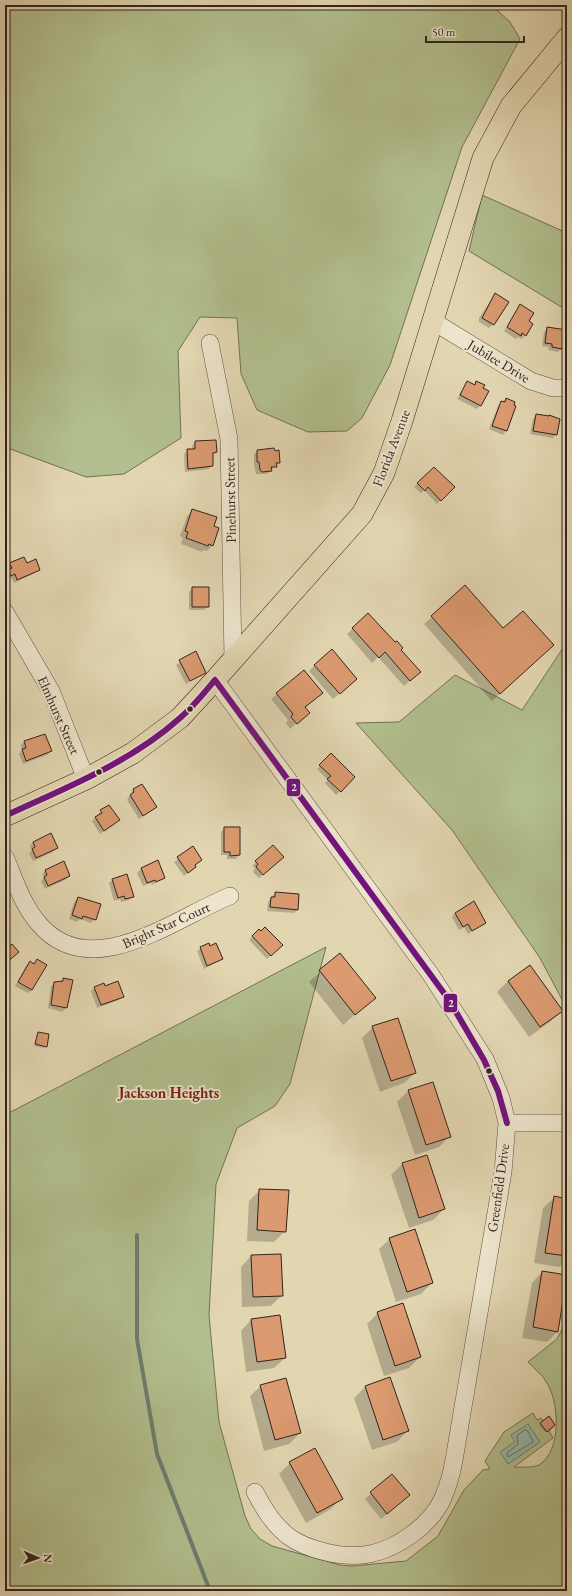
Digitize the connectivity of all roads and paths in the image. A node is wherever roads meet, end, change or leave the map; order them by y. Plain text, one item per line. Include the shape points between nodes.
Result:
1 (567, 38) edge
2 (434, 322) junction
3 (210, 343) dead end
4 (567, 388) edge
5 (5, 612) edge
6 (233, 659) junction
7 (215, 680) junction
8 (86, 779) junction
9 (5, 816) edge
10 (5, 857) edge
11 (230, 896) dead end
12 (507, 1123) junction
13 (567, 1123) edge
14 (255, 1492) dead end

1 - 2 main road, Florida Avenue via 511,106 483,158
2 - 4 street, Jubilee Drive via 531,382 552,388
2 - 6 main road, Florida Avenue via 384,473 362,514
3 - 6 street, Pinehurst Street via 229,439
5 - 8 street, Elmhurst Street via 51,691
6 - 7 main road, Florida Avenue
7 - 8 main road, Florida Avenue via 180,718 133,752
7 - 12 street, Greenfield Drive via 431,975 471,1035 485,1058 501,1098
8 - 9 main road, Florida Avenue
10 - 11 street, Bright Star Court via 31,914 40,926 64,942 90,950 105,950 128,943
12 - 13 street
12 - 14 street, Greenfield Drive via 503,1172 454,1460 443,1498 435,1512 420,1527 393,1546 370,1554 336,1555 288,1536 267,1516

